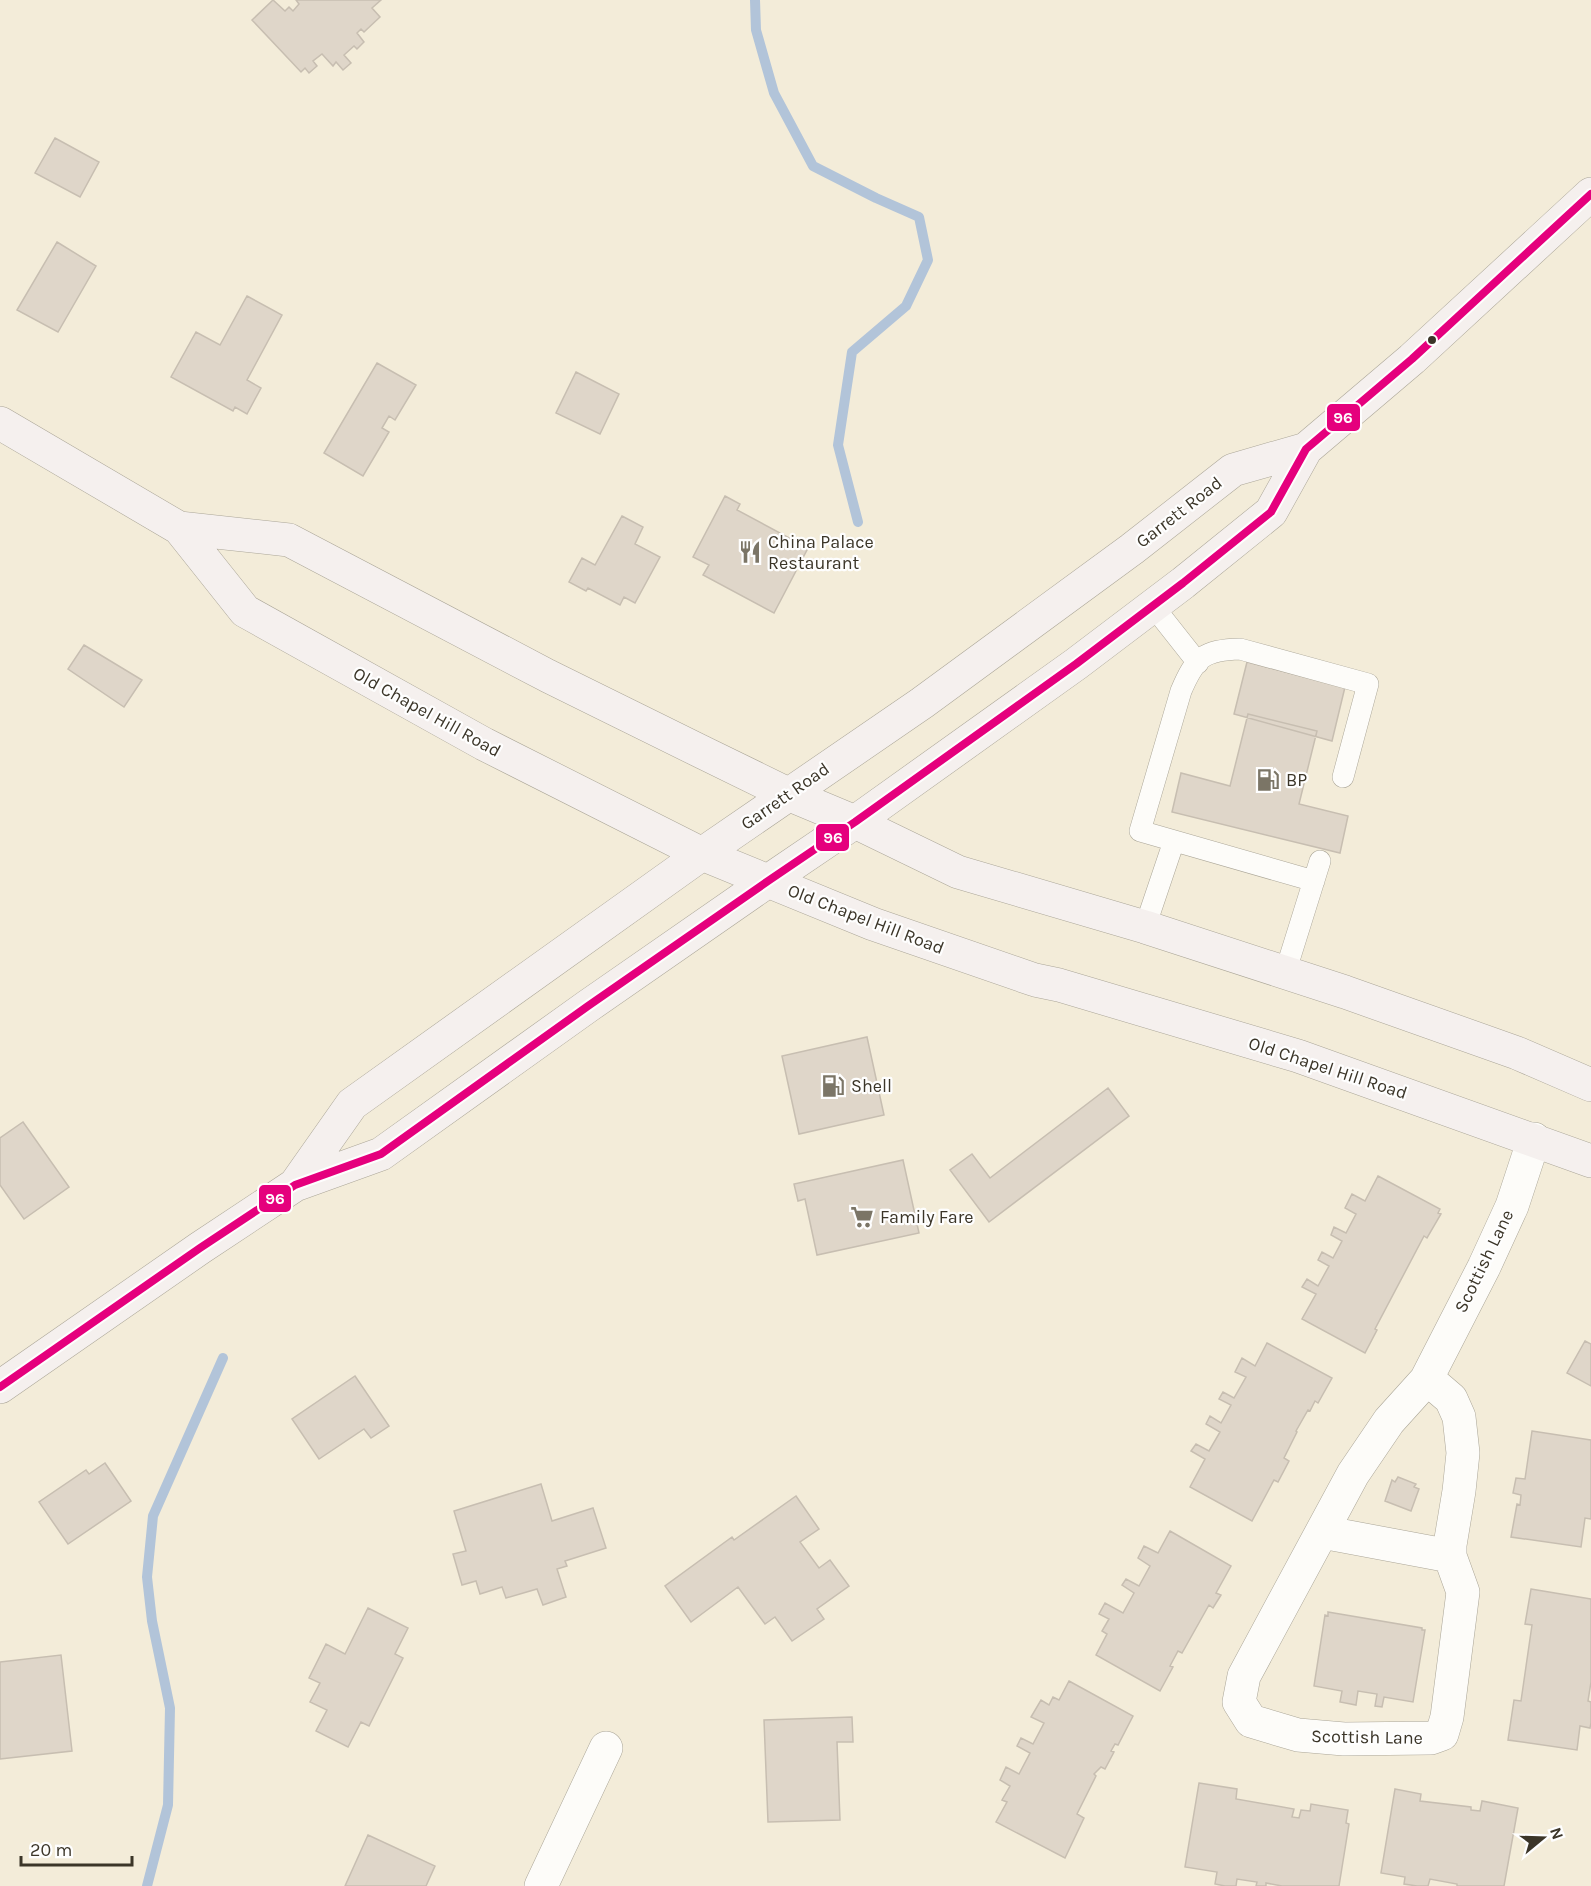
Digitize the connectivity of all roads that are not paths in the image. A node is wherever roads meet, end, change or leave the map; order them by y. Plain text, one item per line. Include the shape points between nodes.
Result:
1 (1591, 194) edge
2 (0, 423) edge
3 (1306, 449) junction
4 (179, 528) junction
5 (1153, 606) junction
6 (1198, 663) junction
7 (1343, 777) dead end
8 (788, 794) junction
9 (855, 822) junction
10 (1174, 841) junction
11 (702, 854) junction
12 (768, 881) junction
13 (1145, 927) junction
14 (1285, 973) junction
15 (1591, 1085) edge
16 (1534, 1139) junction
17 (1591, 1161) edge
18 (295, 1185) junction
19 (1426, 1380) junction
20 (0, 1387) edge
21 (1322, 1532) junction
22 (1450, 1556) junction
23 (606, 1748) dead end
24 (541, 1886) edge

1 - 3 main road, Garrett Road via 1413,359
2 - 4 main road, Old Chapel Hill Road
3 - 5 main road, Garrett Road via 1271,512
3 - 8 main road, Garrett Road via 1233,470 922,703
4 - 8 main road, Old Chapel Hill Road via 290,540 548,676
4 - 11 main road, Old Chapel Hill Road via 245,611 484,744
5 - 6 lane
5 - 9 main road, Garrett Road
6 - 7 lane via 1219,650 1240,649 1368,684
6 - 10 lane via 1190,669 1181,691 1140,831
8 - 9 main road, Old Chapel Hill Road
8 - 11 main road, Garrett Road
9 - 12 main road, Garrett Road
9 - 13 main road, Old Chapel Hill Road via 958,872
10 - 13 lane
10 - 14 lane via 1317,871
11 - 12 main road, Old Chapel Hill Road
11 - 18 main road, Garrett Road via 352,1104
12 - 16 main road, Old Chapel Hill Road via 873,924 1035,980 1298,1056
12 - 18 main road, Garrett Road via 381,1154
13 - 14 main road, Old Chapel Hill Road
14 - 15 main road, Old Chapel Hill Road via 1517,1053
16 - 17 main road, Old Chapel Hill Road
16 - 19 street, Scottish Lane via 1512,1206
18 - 20 main road, Garrett Road
19 - 21 street, Scottish Lane via 1389,1421 1353,1474
19 - 22 street, Scottish Lane via 1451,1399 1459,1417 1463,1453
21 - 22 street
21 - 22 street, Scottish Lane via 1244,1676 1239,1702 1251,1721 1298,1735 1344,1739 1431,1738 1442,1734 1463,1592
23 - 24 street

